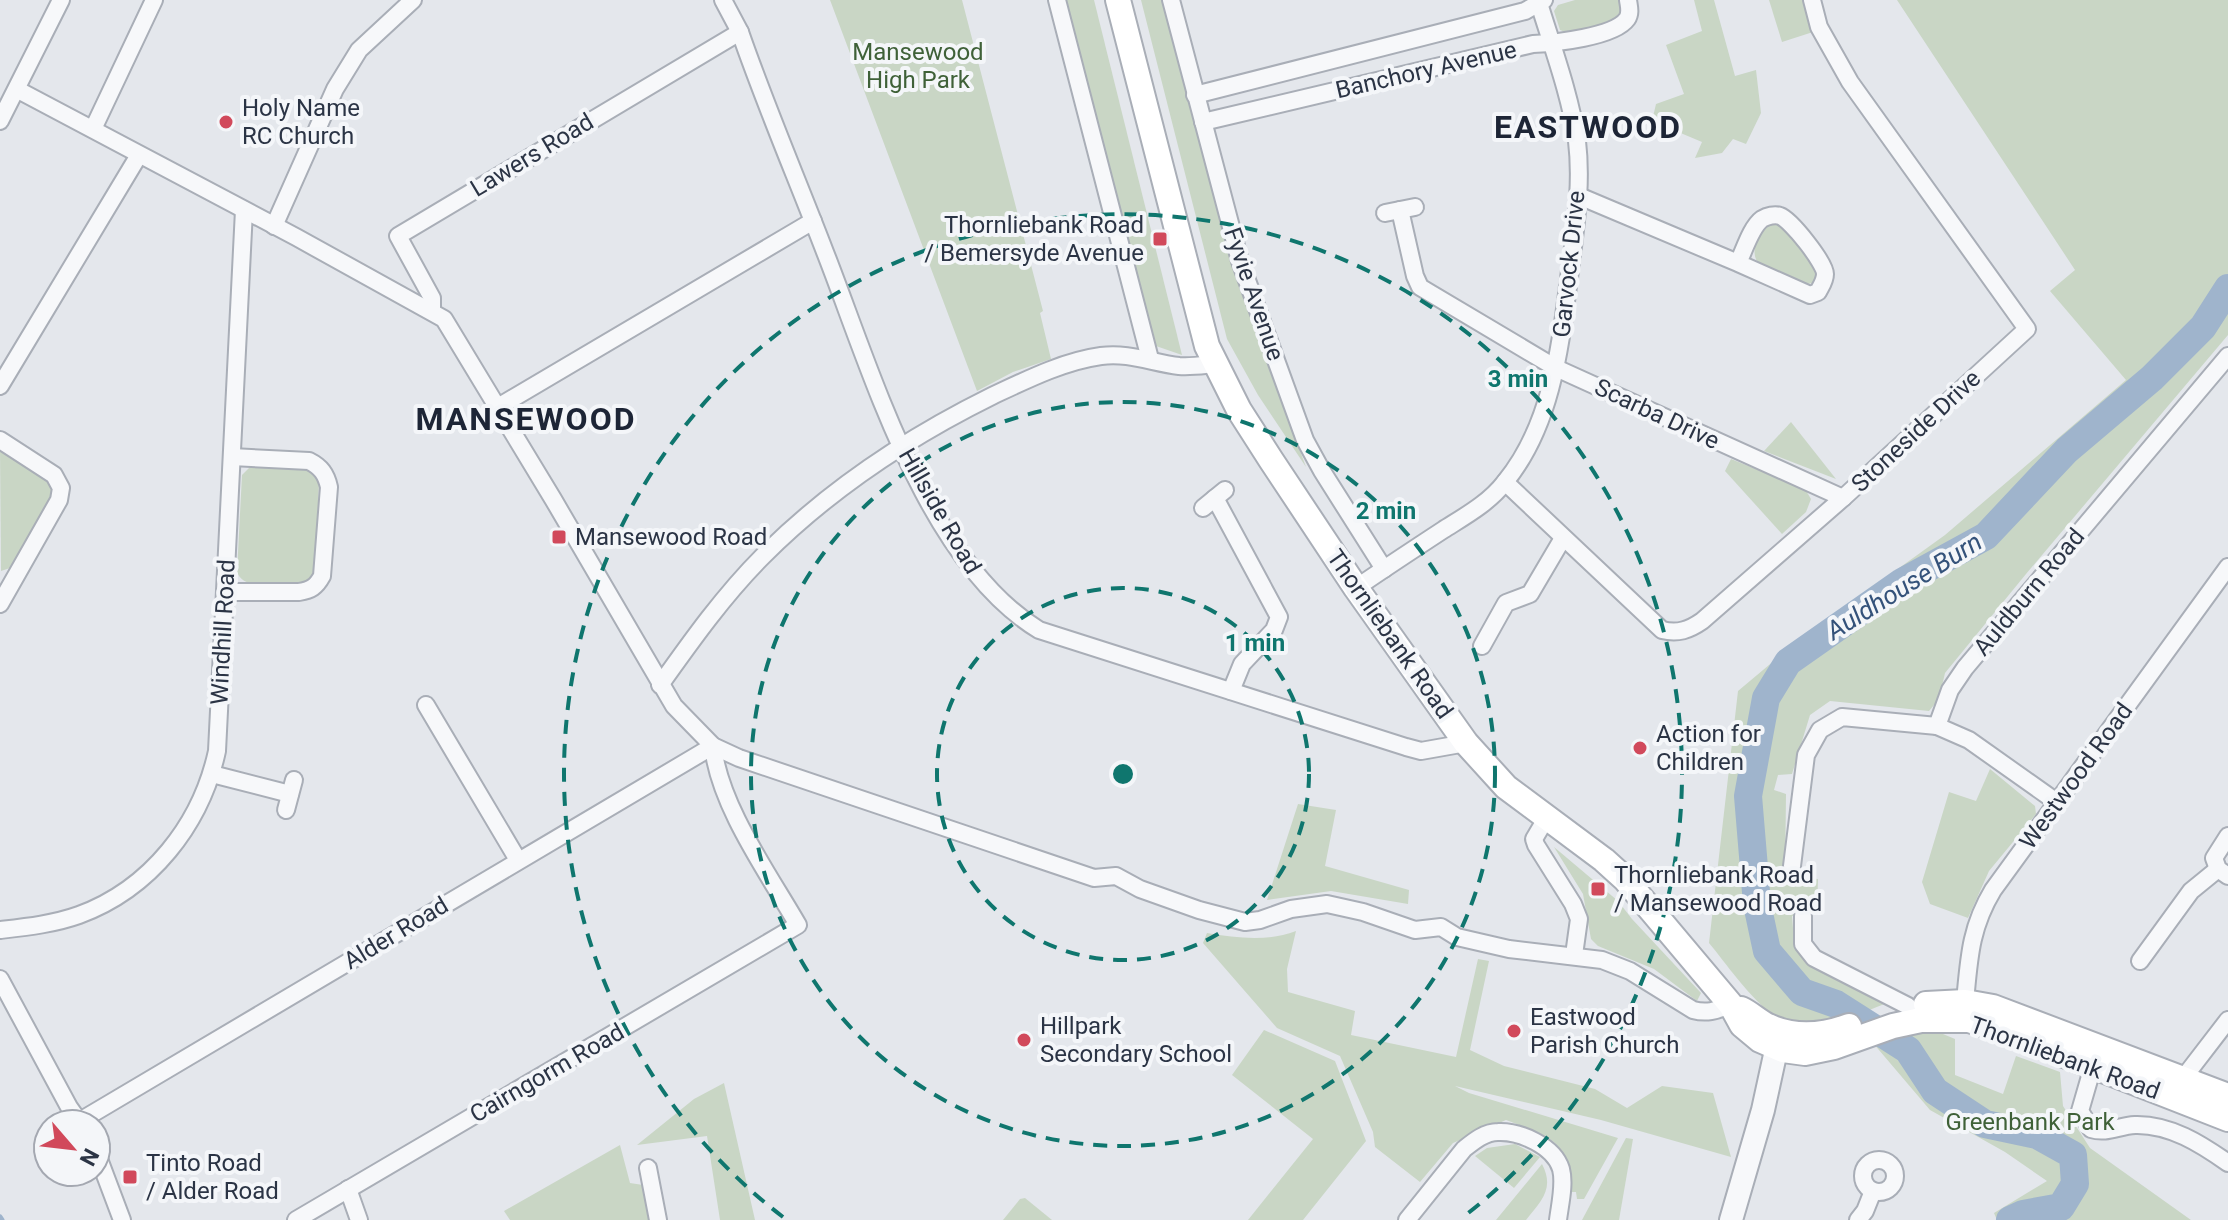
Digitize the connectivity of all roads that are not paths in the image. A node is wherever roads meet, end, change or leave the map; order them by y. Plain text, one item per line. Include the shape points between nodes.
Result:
1 (61, 0) edge
2 (154, 0) edge
3 (413, 0) edge
4 (723, 0) edge
5 (1057, 0) edge
6 (1118, 0) edge
7 (1171, 0) edge
8 (1628, 0) edge
9 (1812, 0) edge
10 (1540, 1) edge
11 (740, 32) junction
12 (1551, 43) junction
13 (18, 90) junction
14 (1195, 95) junction
15 (0, 121) edge
16 (1203, 122) junction
17 (93, 129) junction
18 (139, 155) junction
19 (1579, 196) junction
20 (244, 210) junction
21 (1400, 210) dead end
22 (813, 221) junction
23 (274, 226) junction
24 (1738, 263) junction
25 (432, 311) junction
26 (2228, 356) edge
27 (1150, 359) junction
28 (1216, 364) junction
29 (1556, 368) junction
30 (0, 386) edge
31 (498, 407) junction
32 (0, 440) edge
33 (901, 447) junction
34 (232, 457) junction
35 (1505, 482) junction
36 (1843, 498) junction
37 (1214, 499) dead end
38 (1563, 538) junction
39 (2228, 567) edge
40 (1384, 569) junction
41 (5, 581) edge
42 (1356, 588) junction
43 (225, 592) junction
44 (0, 604) edge
45 (1482, 646) dead end
46 (660, 685) junction
47 (1231, 691) junction
48 (426, 705) dead end
49 (1937, 726) junction
50 (1466, 743) junction
51 (713, 746) junction
52 (212, 774) junction
53 (290, 795) dead end
54 (2058, 803) junction
55 (1547, 817) junction
56 (2228, 836) edge
57 (518, 860) junction
58 (1792, 866) dead end
59 (2223, 872) edge
60 (1803, 916) dead end
61 (0, 930) edge
62 (1574, 955) junction
63 (2140, 961) dead end
64 (0, 979) edge
65 (1731, 1005) junction
66 (1908, 1006) junction
67 (1965, 1011) junction
68 (2228, 1020) edge
69 (1884, 1021) junction
70 (1779, 1040) junction
71 (2093, 1066) junction
72 (2176, 1088) junction
73 (2228, 1096) edge
74 (70, 1108) edge
75 (103, 1108) edge
76 (2228, 1119) edge
77 (2228, 1163) edge
78 (648, 1168) dead end
79 (110, 1188) edge
80 (348, 1189) junction
81 (1873, 1191) dead end
82 (122, 1220) edge
83 (296, 1220) edge
84 (359, 1220) edge
85 (658, 1220) edge
86 (1407, 1220) edge
87 (1558, 1220) edge
88 (1731, 1220) edge
89 (1858, 1220) edge

1 - 13 street
2 - 17 street
3 - 23 street via 359,50 343,76
4 - 11 street, Hillside Road
5 - 27 street
6 - 28 main road, Thornliebank Road via 1207,346
7 - 14 street, Fyvie Avenue
8 - 12 street, Banchory Avenue via 1626,22
9 - 36 street, Stoneside Drive via 1819,27 1850,82 2027,329
10 - 12 street, Garvock Drive
10 - 14 street, Banchory Avenue via 1525,11
11 - 22 street, Hillside Road
11 - 25 street, Lawers Road via 398,236 432,298
12 - 16 street, Banchory Avenue
12 - 19 street, Garvock Drive via 1576,137
13 - 15 street
13 - 17 street
14 - 16 street, Fyvie Avenue
16 - 40 street, Fyvie Avenue via 1240,261 1305,440
17 - 18 street
18 - 20 street
18 - 30 street
19 - 24 street
19 - 29 street, Garvock Drive
20 - 23 street
20 - 34 street, Windhill Road
21 - 29 street, Scarba Drive via 1420,287
22 - 31 street
22 - 33 street, Hillside Road
23 - 25 street
24 - 24 street via 1758,223 1780,216 1816,255 1825,275 1818,292 1810,295
25 - 31 street via 455,334
26 - 49 street, Auldburn Road via 1965,668
27 - 28 street via 1183,367
27 - 33 street via 1101,356 1072,363 961,411
28 - 42 main road, Thornliebank Road via 1266,453
29 - 35 street, Garvock Drive via 1525,451
29 - 36 street, Scarba Drive
31 - 46 street
32 - 41 street via 54,475 61,488 59,500
33 - 46 street via 825,501 762,557
33 - 47 street, Hillside Road via 948,536 977,578 1024,621 1096,650
34 - 43 street, Windhill Road
34 - 43 street via 309,461 326,475 329,487 318,583 299,592
35 - 38 street, Stoneside Drive
35 - 40 street, Garvock Drive via 1484,503
36 - 38 street, Stoneside Drive via 1702,621 1672,633 1662,630
37 - 47 street via 1279,617 1274,630 1242,664
38 - 45 street via 1530,594 1506,603
39 - 54 street, Westwood Road
40 - 42 street, Garvock Drive
41 - 44 street
42 - 50 main road, Thornliebank Road
43 - 52 street, Windhill Road
46 - 51 street
47 - 50 street, Hillside Road via 1421,751
48 - 57 street
49 - 54 street via 1969,740
49 - 58 street via 1842,717 1820,730 1806,755
50 - 55 main road, Thornliebank Road via 1506,787
51 - 57 street, Alder Road
51 - 62 street via 1094,878 1116,876 1222,917 1245,922 1327,904 1415,930 1441,927 1457,937 1509,949
51 - 80 street, Cairngorm Road via 729,803 798,925
52 - 53 street
52 - 61 street, Windhill Road via 174,845 128,890 77,916
54 - 67 street, Westwood Road via 1979,914 1969,949
55 - 62 street via 1534,839 1579,919
55 - 65 main road, Thornliebank Road via 1625,879
56 - 59 street via 2214,858
57 - 75 street, Alder Road
59 - 63 street via 2191,891
60 - 66 street via 1803,944 1814,958
62 - 65 street via 1630,971 1693,1010 1710,1012
64 - 74 street
65 - 70 main road, Thornliebank Road
66 - 67 main road, Thornliebank Road
66 - 69 main road, Thornliebank Road
67 - 69 main road, Thornliebank Road
67 - 71 main road, Thornliebank Road
67 - 72 main road, Thornliebank Road via 1984,1004 2015,1014
68 - 72 street
69 - 70 main road, Thornliebank Road via 1847,1034
70 - 88 street
71 - 72 main road, Thornliebank Road
71 - 77 street via 2080,1111 2091,1129 2154,1128 2193,1138
72 - 73 main road, Thornliebank Road
72 - 76 main road, Thornliebank Road
78 - 85 street
79 - 82 street
80 - 83 street, Cairngorm Road
80 - 84 street
81 - 89 street
86 - 87 street via 1464,1149 1498,1132 1539,1144 1555,1158 1561,1169

